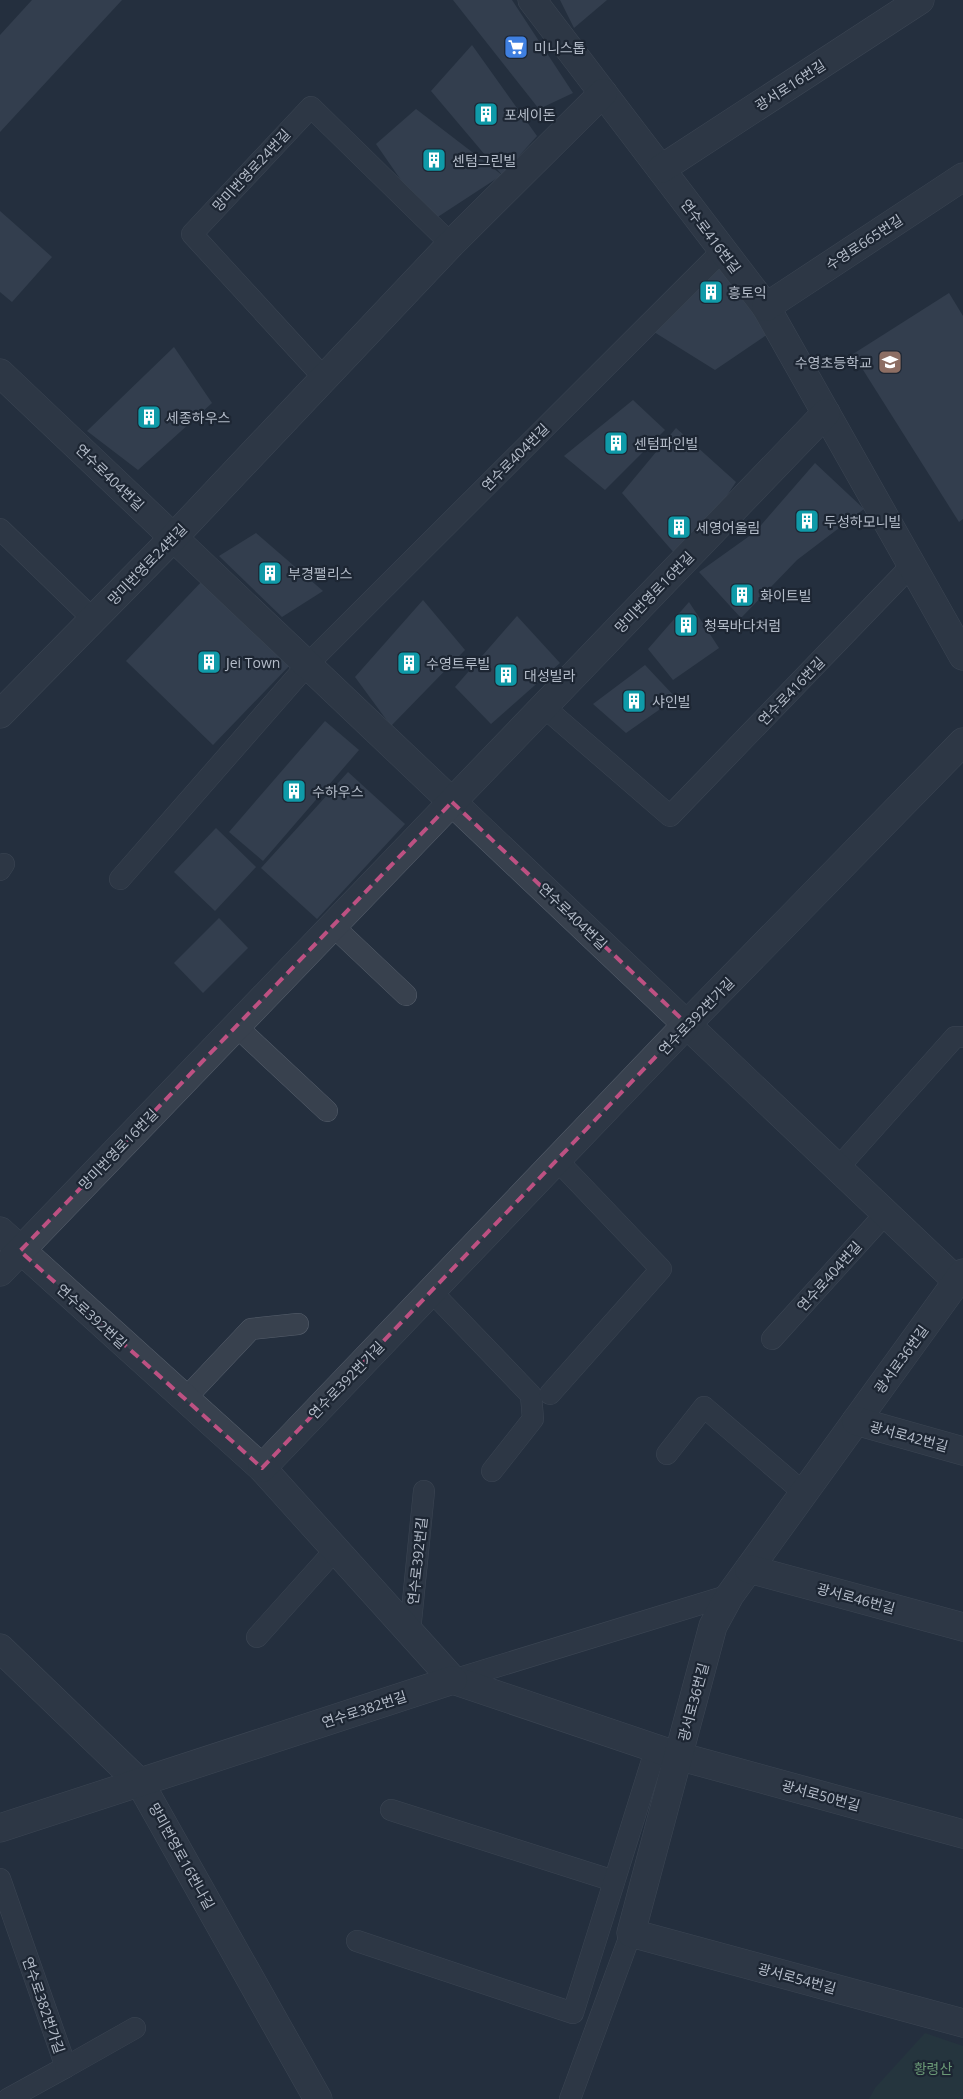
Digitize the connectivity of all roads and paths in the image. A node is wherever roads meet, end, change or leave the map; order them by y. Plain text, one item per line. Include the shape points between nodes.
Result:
1 (532, 0) edge
2 (920, 0) edge
3 (603, 93) junction
4 (661, 169) junction
5 (963, 177) edge
6 (452, 244) junction
7 (722, 250) junction
8 (766, 307) junction
9 (0, 373) edge
10 (324, 378) junction
11 (826, 413) junction
12 (0, 529) edge
13 (174, 538) junction
14 (912, 565) junction
15 (93, 619) junction
16 (963, 656) edge
17 (308, 664) junction
18 (544, 706) junction
19 (0, 714) edge
20 (963, 742) edge
21 (452, 802) junction
22 (120, 879) dead end
23 (333, 926) junction
24 (406, 995) dead end
25 (687, 1024) junction
26 (236, 1026) junction
27 (963, 1037) edge
28 (327, 1111) dead end
29 (557, 1160) junction
30 (838, 1168) junction
31 (886, 1213) junction
32 (0, 1232) edge
33 (20, 1251) junction
34 (0, 1272) edge
35 (961, 1279) edge
36 (431, 1291) junction
37 (298, 1324) dead end
38 (772, 1339) dead end
39 (550, 1394) dead end
40 (185, 1399) junction
41 (856, 1421) junction
42 (963, 1451) edge
43 (667, 1454) dead end
44 (262, 1468) junction
45 (492, 1471) dead end
46 (424, 1491) dead end
47 (804, 1493) junction
48 (336, 1549) junction
49 (749, 1569) junction
50 (730, 1595) junction
51 (963, 1627) edge
52 (410, 1631) junction
53 (257, 1637) dead end
54 (0, 1648) edge
55 (453, 1680) junction
56 (667, 1752) junction
57 (140, 1783) junction
58 (391, 1810) dead end
59 (0, 1828) edge
60 (963, 1834) edge
61 (0, 1879) edge
62 (614, 1881) junction
63 (631, 1933) junction
64 (357, 1942) dead end
65 (963, 2023) edge
66 (135, 2028) dead end
67 (66, 2067) junction
68 (8, 2099) edge
69 (318, 2099) edge
70 (570, 2099) edge

1 - 3 street, 연수로416번길
2 - 4 street, 광서로16번길
3 - 4 street, 연수로416번길
3 - 6 street, 망미번영로24번길
4 - 7 street, 연수로416번길
5 - 8 street, 수영로665번길
6 - 10 street, 망미번영로24번길
6 - 10 lane, 망미번영로24번길 via 311,107 192,234
7 - 8 street, 연수로416번길
7 - 17 lane, 연수로404번길
8 - 11 street, 연수로416번길
9 - 13 street, 연수로404번길
10 - 13 street, 망미번영로24번길
11 - 14 street, 연수로416번길
11 - 18 street, 망미번영로16번길
12 - 15 lane
13 - 15 street, 망미번영로24번길
13 - 17 street, 연수로404번길
14 - 16 street, 연수로416번길
14 - 18 lane, 연수로416번길 via 670,816
15 - 19 street, 망미번영로24번길
17 - 21 street, 연수로404번길
17 - 22 lane, 연수로404번길
18 - 21 street, 망미번영로16번길
20 - 25 street, 연수로392번가길
21 - 23 street, 망미번영로16번길
21 - 25 street, 연수로404번길
23 - 24 lane
23 - 26 street, 망미번영로16번길
25 - 29 street, 연수로392번가길
25 - 30 street, 연수로404번길
26 - 28 lane
26 - 33 street, 망미번영로16번길
27 - 30 lane via 955,1037
29 - 36 street, 연수로392번가길
29 - 39 lane via 661,1269
30 - 31 street, 연수로404번길
31 - 35 street, 연수로404번길
31 - 38 lane, 연수로404번길
32 - 33 street, 연수로392번길
33 - 34 street, 망미번영로16번길
33 - 40 street, 연수로392번길
35 - 41 street, 광서로36번길
36 - 44 street, 연수로392번가길
36 - 45 lane via 531,1395 533,1420
37 - 40 lane via 252,1329
40 - 44 street, 연수로392번길
41 - 42 street, 광서로42번길
41 - 47 street, 광서로36번길
43 - 47 lane via 704,1407
44 - 48 street, 연수로392번길
46 - 52 lane, 연수로392번길
47 - 49 street, 광서로36번길
48 - 52 street, 연수로392번길
48 - 53 lane
49 - 50 street, 광서로36번길
49 - 51 street, 광서로46번길
50 - 55 lane, 연수로382번길
50 - 56 street, 광서로36번길 via 713,1626
52 - 55 street, 연수로392번길
54 - 57 street, 망미번영로16번나길
55 - 56 street, 광서로50번길
55 - 57 street, 연수로382번길
56 - 60 street, 광서로50번길
56 - 62 lane
56 - 63 street, 광서로36번길
57 - 59 street, 연수로382번길
57 - 69 street, 망미번영로16번나길
58 - 62 lane
61 - 67 lane, 연수로382번가길
62 - 64 lane via 573,2013
63 - 65 street, 광서로54번길
63 - 70 lane
66 - 67 lane
67 - 68 lane, 연수로382번가길

